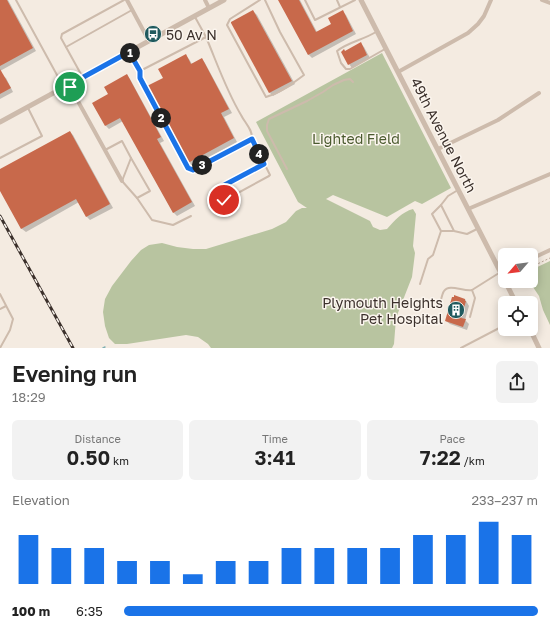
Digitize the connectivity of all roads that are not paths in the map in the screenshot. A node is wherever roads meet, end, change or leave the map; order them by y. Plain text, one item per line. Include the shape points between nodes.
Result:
1 (16, 0) edge
2 (126, 0) edge
3 (205, 0) edge
4 (224, 0) edge
5 (260, 0) edge
6 (265, 0) edge
7 (305, 0) edge
8 (337, 0) edge
9 (355, 0) edge
10 (361, 0) edge
11 (492, 0) edge
12 (542, 0) edge
13 (550, 3) edge
14 (340, 7) junction
15 (209, 8) junction
16 (132, 10) junction
17 (195, 16) junction
18 (377, 32) junction
19 (206, 37) junction
20 (149, 41) junction
21 (66, 47) junction
22 (386, 48) junction
23 (129, 52) junction
24 (140, 71) junction
25 (398, 72) junction
26 (82, 77) junction
27 (353, 82) dead end
28 (66, 86) junction
29 (539, 93) dead end
30 (28, 107) junction
31 (0, 122) edge
32 (252, 139) junction
33 (438, 149) junction
34 (105, 151) junction
35 (0, 158) edge
36 (131, 158) junction
37 (264, 164) junction
38 (287, 169) dead end
39 (550, 174) edge
40 (122, 181) junction
41 (458, 190) junction
42 (137, 198) junction
43 (441, 205) junction
44 (468, 209) junction
45 (191, 216) dead end
46 (478, 228) junction
47 (440, 231) junction
48 (454, 231) junction
49 (550, 250) edge
50 (538, 255) edge
51 (498, 262) edge
52 (498, 274) edge
53 (420, 284) dead end
54 (472, 290) junction
55 (0, 294) edge
56 (440, 304) dead end
57 (6, 306) junction
58 (0, 309) edge
59 (470, 317) dead end
60 (498, 329) edge
61 (533, 336) edge
62 (0, 348) edge
63 (461, 348) edge
64 (539, 348) edge

1 - 28 lane
2 - 16 street
2 - 21 lane via 62,34 61,38
3 - 15 street
4 - 15 street
5 - 6 lane via 230,19 227,25 266,96 291,85 304,75
7 - 14 lane via 315,20
8 - 14 lane
9 - 14 lane
10 - 18 street, 49th Avenue North
11 - 25 street via 484,16 468,33
12 - 13 street
15 - 17 street
16 - 20 street
16 - 21 lane
17 - 19 lane
17 - 20 street
18 - 22 street, 49th Avenue North
18 - 22 lane via 336,51 341,63 346,69 350,69
19 - 24 lane
19 - 32 lane via 226,85 253,134
20 - 23 street
21 - 26 lane
22 - 25 street, 49th Avenue North
23 - 24 lane
23 - 26 street
24 - 32 lane via 140,78 188,168 193,170
25 - 33 street, 49th Avenue North
26 - 28 street
27 - 38 lane via 350,79 338,82 307,101 269,119 267,131
28 - 30 street
28 - 34 street
29 - 33 street via 498,120
30 - 31 street
30 - 35 lane via 42,136
32 - 37 lane
33 - 41 street, 49th Avenue North
34 - 36 lane via 122,141
34 - 40 street
36 - 40 lane
36 - 42 lane via 150,191
37 - 37 lane via 269,176 224,200 219,188
39 - 44 street
40 - 42 lane
41 - 43 lane via 448,196
41 - 44 street, 49th Avenue North
42 - 45 lane via 152,220 173,225
43 - 47 lane via 432,214
43 - 48 lane
44 - 46 street, 49th Avenue North
46 - 48 lane via 467,234
46 - 51 street, 49th Avenue North
47 - 48 lane
47 - 53 lane via 434,255 428,259
49 - 50 street
52 - 54 lane
54 - 56 lane via 452,287 446,289
54 - 59 lane via 475,298
55 - 57 lane
57 - 58 lane
57 - 62 lane via 13,319
60 - 63 lane
61 - 64 street

